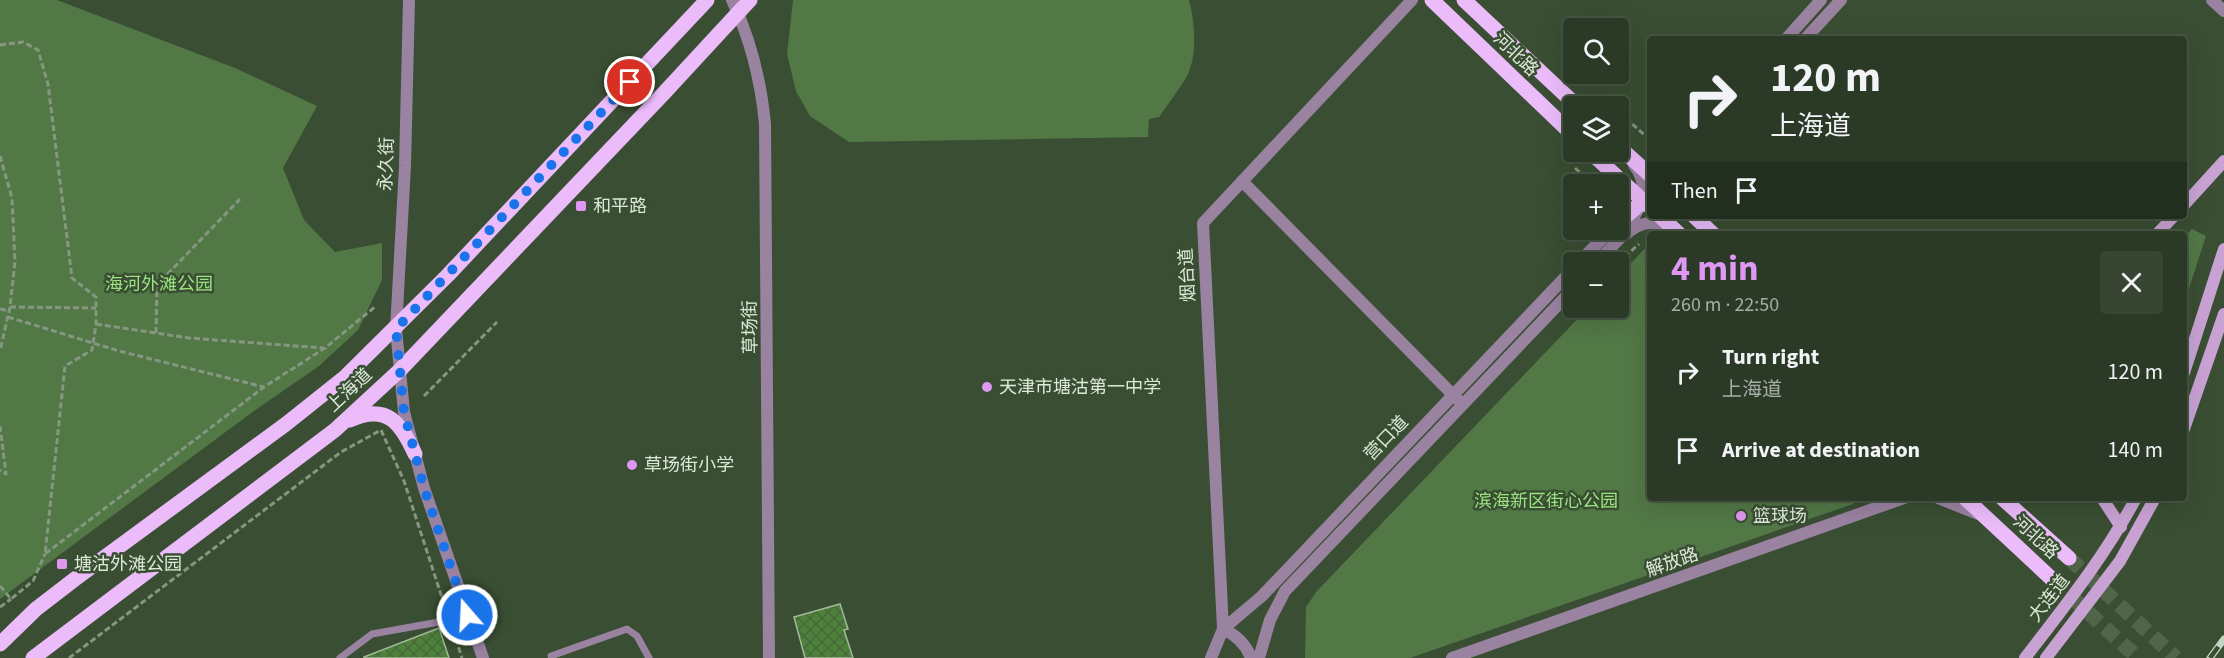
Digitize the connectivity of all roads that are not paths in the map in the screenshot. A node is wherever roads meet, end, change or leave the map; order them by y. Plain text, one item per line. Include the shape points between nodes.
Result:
1 (409, 0) edge
2 (707, 0) edge
3 (750, 0) edge
4 (1412, 0) edge
5 (1432, 0) edge
6 (1464, 0) edge
7 (1821, 0) edge
8 (1841, 0) edge
9 (2212, 0) edge
10 (735, 6) edge
11 (2224, 11) edge
12 (1789, 36) edge
13 (1808, 36) edge
14 (1565, 96) edge
15 (1563, 125) edge
16 (1629, 156) edge
17 (1629, 159) edge
18 (2224, 160) edge
19 (1602, 162) edge
20 (1647, 173) edge
21 (1242, 181) junction
22 (1646, 200) edge
23 (2187, 201) edge
24 (1629, 216) edge
25 (1663, 219) edge
26 (1696, 219) edge
27 (2171, 219) edge
28 (1629, 227) edge
29 (1673, 231) edge
30 (1676, 231) edge
31 (1710, 231) edge
32 (2160, 231) edge
33 (1604, 240) edge
34 (2224, 249) edge
35 (1590, 252) edge
36 (1563, 279) edge
37 (1563, 299) edge
38 (2224, 314) edge
39 (396, 329) junction
40 (2187, 364) edge
41 (400, 370) junction
42 (1453, 394) junction
43 (1462, 404) junction
44 (2187, 420) edge
45 (335, 430) junction
46 (415, 454) junction
47 (1896, 501) edge
48 (1945, 501) edge
49 (1968, 501) edge
50 (2005, 501) edge
51 (2104, 501) edge
52 (2134, 501) edge
53 (2153, 501) edge
54 (1986, 518) junction
55 (2121, 527) junction
56 (2069, 558) tunnel mouth
57 (2054, 580) tunnel mouth
58 (467, 615) junction
59 (1222, 630) junction
60 (0, 644) edge
61 (33, 658) edge
62 (340, 658) edge
63 (483, 658) edge
64 (552, 658) edge
65 (649, 658) edge
66 (769, 658) edge
67 (1210, 658) edge
68 (1251, 658) edge
69 (1259, 658) edge
70 (1452, 658) edge
71 (2025, 658) edge
72 (2046, 658) edge

1 - 39 street, 永久街
2 - 39 main road, 上海道
3 - 10 main road, 上海道
4 - 21 street, 烟台道
5 - 15 main road, 河北路
6 - 14 main road, 河北路
7 - 12 street
8 - 13 street
9 - 11 street
10 - 41 main road, 上海道 via 664,93
10 - 66 street, 草场街 via 762,96 765,124
16 - 20 main road
17 - 22 street via 1640,173
18 - 23 main road
19 - 22 main road
21 - 42 street
21 - 59 street, 烟台道 via 1203,224
22 - 24 main road
25 - 30 main road
26 - 31 main road
27 - 32 main road
28 - 29 street via 1648,222
33 - 35 street
34 - 40 main road
36 - 42 street, 营口道
37 - 43 street, 营口道
38 - 44 main road
39 - 41 street
39 - 60 main road, 上海道 via 320,399 75,579
41 - 45 main road, 上海道
41 - 46 street via 404,412
42 - 43 street
42 - 59 street, 营口道 via 1262,596
43 - 69 street, 营口道 via 1285,591 1270,620
45 - 46 main road via 361,416 383,416 399,424
45 - 61 main road, 上海道
46 - 58 street
47 - 70 street, 解放路
48 - 54 street
49 - 54 main road, 河北路
50 - 56 main road, 河北路
51 - 55 main road
52 - 55 main road, 大连道
53 - 72 main road, 大连道 via 2120,561
54 - 57 main road, 河北路
55 - 71 main road, 大连道
58 - 62 lane via 372,634
58 - 63 street
59 - 67 street
59 - 68 street via 1240,640
64 - 65 lane via 627,630 637,636

